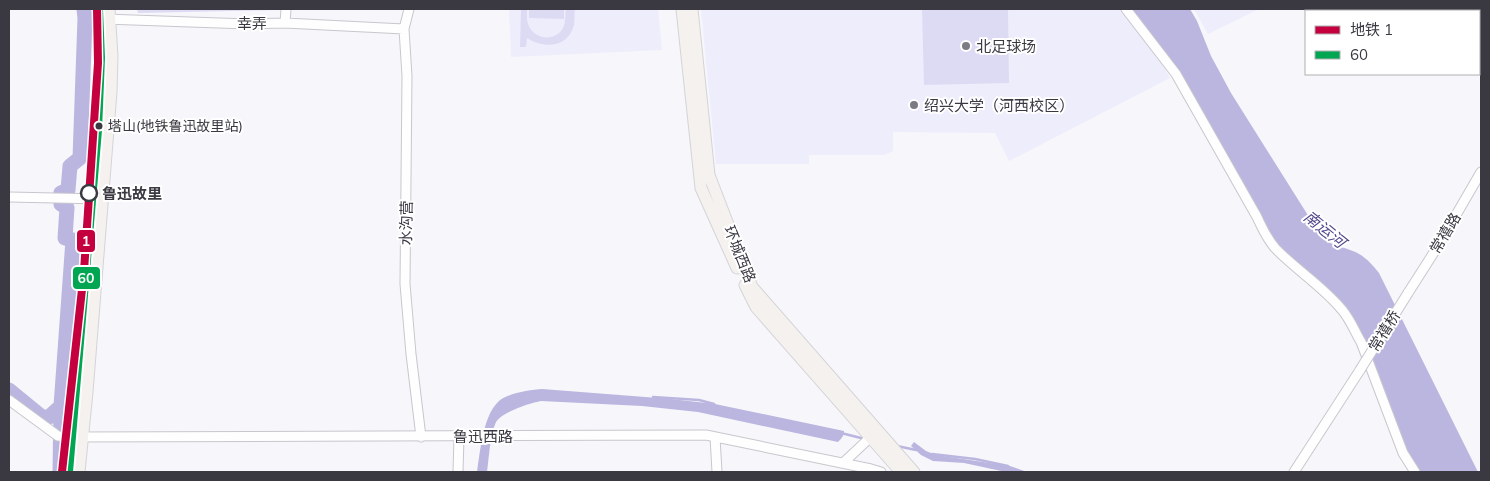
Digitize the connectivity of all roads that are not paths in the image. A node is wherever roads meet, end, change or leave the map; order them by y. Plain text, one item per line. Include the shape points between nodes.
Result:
1 (286, 9) edge
2 (410, 9) edge
3 (682, 9) edge
4 (692, 9) edge
5 (1126, 9) edge
6 (105, 14) edge
7 (285, 23) junction
8 (404, 29) junction
9 (1481, 172) edge
10 (9, 197) edge
11 (98, 199) junction
12 (1408, 293) joint
13 (9, 400) edge
14 (864, 423) junction
15 (874, 434) junction
16 (421, 436) junction
17 (459, 437) junction
18 (715, 437) junction
19 (75, 438) junction
20 (843, 463) junction
21 (70, 472) edge
22 (78, 472) edge
23 (458, 472) edge
24 (717, 472) edge
25 (881, 472) edge
26 (901, 472) edge
27 (914, 472) edge
28 (1294, 472) edge
29 (1415, 472) edge

1 - 7 street
2 - 8 street, 水沟营
3 - 14 main road, 环城西路 via 701,188 756,308
4 - 14 main road, 环城西路 via 709,175 752,287
5 - 29 street via 1176,74 1267,238 1348,319 1403,453
6 - 7 street, 幸弄 via 248,24
6 - 11 main road via 112,56 111,92
7 - 8 street, 幸弄
8 - 16 street, 水沟营 via 407,76 405,284
9 - 12 street, 常禧路
10 - 11 street
11 - 19 main road
12 - 28 street, 常禧桥, bridge
13 - 19 street, 鲁迅西路 via 58,436
14 - 15 main road, 环城西路
15 - 20 street
15 - 26 main road, 环城西路
15 - 27 main road, 环城西路
16 - 17 street, 鲁迅西路
16 - 19 street, 鲁迅西路
17 - 18 street, 鲁迅西路
17 - 23 street
18 - 20 street, 鲁迅西路
18 - 24 street
19 - 21 main road
19 - 22 main road
20 - 25 street, 鲁迅西路

